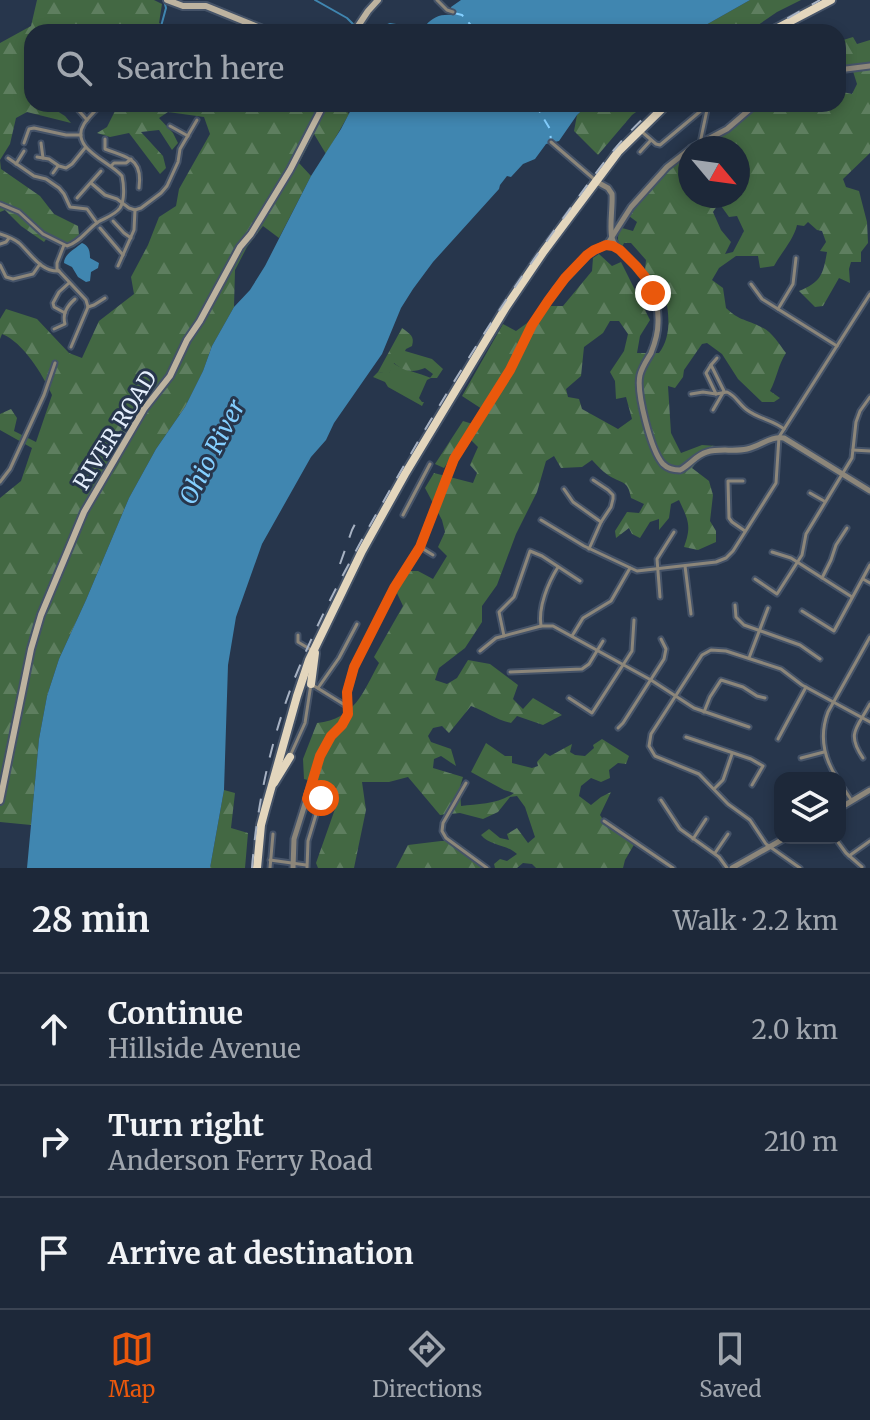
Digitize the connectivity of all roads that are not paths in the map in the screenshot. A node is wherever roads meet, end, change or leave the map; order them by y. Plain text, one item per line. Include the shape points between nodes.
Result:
1 (167, 0) edge
2 (378, 0) edge
3 (437, 0) edge
4 (831, 0) edge
5 (453, 12) dead end
6 (250, 24) edge
7 (359, 24) edge
8 (785, 24) edge
9 (870, 66) edge
10 (846, 69) edge
11 (80, 112) edge
12 (94, 112) edge
13 (320, 112) edge
14 (658, 112) edge
15 (699, 112) edge
16 (707, 112) edge
17 (747, 112) edge
18 (87, 120) junction
19 (197, 120) dead end
20 (170, 126) dead end
21 (639, 129) junction
22 (81, 135) junction
23 (188, 136) junction
24 (702, 136) edge
25 (714, 136) edge
26 (105, 139) dead end
27 (651, 140) junction
28 (551, 142) dead end
29 (24, 143) dead end
30 (41, 143) dead end
31 (85, 148) junction
32 (24, 151) dead end
33 (640, 152) dead end
34 (20, 157) junction
35 (37, 157) dead end
36 (8, 158) dead end
37 (43, 158) junction
38 (678, 158) edge
39 (131, 159) junction
40 (16, 164) junction
41 (58, 166) junction
42 (111, 166) junction
43 (22, 168) junction
44 (101, 171) dead end
45 (53, 173) dead end
46 (598, 182) junction
47 (91, 183) junction
48 (139, 188) dead end
49 (77, 198) dead end
50 (122, 203) junction
51 (0, 204) edge
52 (135, 210) junction
53 (113, 221) dead end
54 (97, 223) junction
55 (100, 228) dead end
56 (615, 229) junction
57 (0, 234) edge
58 (9, 238) junction
59 (131, 238) junction
60 (612, 238) junction
61 (0, 244) edge
62 (64, 245) junction
63 (606, 245) junction
64 (620, 250) junction
65 (123, 255) junction
66 (796, 258) dead end
67 (40, 264) junction
68 (0, 265) edge
69 (118, 266) dead end
70 (59, 271) junction
71 (69, 283) junction
72 (751, 284) dead end
73 (870, 294) edge
74 (105, 298) dead end
75 (75, 299) dead end
76 (88, 307) junction
77 (778, 309) junction
78 (65, 313) junction
79 (54, 329) dead end
80 (837, 346) junction
81 (71, 347) dead end
82 (717, 358) dead end
83 (55, 363) dead end
84 (711, 365) junction
85 (724, 391) junction
86 (691, 394) dead end
87 (716, 394) junction
88 (870, 397) edge
89 (713, 410) dead end
90 (784, 429) junction
91 (779, 437) junction
92 (853, 450) junction
93 (870, 451) edge
94 (430, 464) dead end
95 (842, 473) junction
96 (593, 480) dead end
97 (743, 481) dead end
98 (0, 482) edge
99 (564, 489) dead end
100 (870, 491) edge
101 (810, 493) dead end
102 (825, 502) junction
103 (403, 515) dead end
104 (541, 520) dead end
105 (601, 522) junction
106 (847, 528) dead end
107 (745, 531) junction
108 (674, 532) dead end
109 (420, 547) junction
110 (589, 549) junction
111 (772, 552) dead end
112 (433, 555) dead end
113 (798, 562) junction
114 (870, 565) edge
115 (685, 566) junction
116 (558, 567) junction
117 (630, 568) junction
118 (657, 569) junction
119 (822, 578) junction
120 (755, 579) dead end
121 (863, 579) junction
122 (580, 581) dead end
123 (870, 583) edge
124 (660, 597) dead end
125 (853, 597) junction
126 (735, 605) dead end
127 (768, 608) dead end
128 (802, 611) dead end
129 (691, 614) dead end
130 (634, 620) dead end
131 (357, 624) dead end
132 (541, 626) junction
133 (759, 630) junction
134 (298, 635) dead end
135 (504, 636) junction
136 (572, 636) junction
137 (870, 637) edge
138 (661, 639) dead end
139 (603, 641) dead end
140 (313, 651) junction
141 (480, 651) dead end
142 (597, 651) junction
143 (749, 658) junction
144 (820, 659) dead end
145 (623, 666) junction
146 (510, 672) dead end
147 (651, 680) junction
148 (300, 684) junction
149 (313, 686) junction
150 (806, 687) junction
151 (676, 696) junction
152 (569, 698) dead end
153 (765, 698) dead end
154 (834, 702) junction
155 (870, 704) edge
156 (348, 707) junction
157 (704, 712) junction
158 (862, 718) junction
159 (870, 722) edge
160 (749, 727) dead end
161 (618, 728) dead end
162 (686, 737) dead end
163 (778, 739) dead end
164 (824, 752) junction
165 (732, 753) junction
166 (280, 755) junction
167 (290, 757) junction
168 (801, 758) dead end
169 (863, 758) dead end
170 (833, 772) edge
171 (466, 783) dead end
172 (752, 785) dead end
173 (271, 787) junction
174 (714, 789) junction
175 (870, 790) edge
176 (846, 792) edge
177 (321, 798) dead end
178 (661, 800) dead end
179 (0, 801) edge
180 (852, 801) junction
181 (846, 804) edge
182 (706, 819) dead end
183 (604, 821) dead end
184 (273, 834) dead end
185 (728, 834) dead end
186 (693, 839) junction
187 (870, 841) edge
188 (774, 844) edge
189 (840, 844) edge
190 (769, 847) junction
191 (715, 853) junction
192 (849, 856) junction
193 (270, 860) junction
194 (293, 866) edge
195 (307, 866) edge
196 (862, 867) edge
197 (257, 868) edge
198 (270, 868) edge
199 (487, 868) edge
200 (673, 868) edge
201 (730, 868) edge
202 (800, 868) edge

1 - 6 main road via 206,6
2 - 7 main road
3 - 5 street
4 - 8 main road
9 - 10 street
11 - 18 street
12 - 18 street
13 - 179 main road, RIVER ROAD via 170,376 144,409 84,512 31,649
14 - 21 main road
15 - 27 street via 666,141 657,145
16 - 24 street
17 - 25 street
18 - 22 street
19 - 23 street
20 - 23 street
21 - 27 street
21 - 46 main road
22 - 29 street via 34,128
22 - 31 street
23 - 52 street via 165,189
26 - 39 street via 105,149
27 - 33 street
28 - 46 street
30 - 37 street
31 - 41 street via 68,167
31 - 42 street
32 - 34 street
34 - 40 street
34 - 43 street
35 - 37 street
36 - 40 street
37 - 41 street
38 - 56 street
39 - 42 street
39 - 48 street via 140,169
40 - 43 street
41 - 45 street
42 - 50 street via 123,178
43 - 54 street via 59,188 67,204 87,209
44 - 47 street
46 - 56 street via 612,194
46 - 140 main road via 501,315 362,551
47 - 49 street
47 - 50 street
50 - 52 street
50 - 54 street
51 - 62 street
52 - 59 street
53 - 59 street
54 - 62 street via 74,244
55 - 65 street
56 - 60 street
57 - 58 street
58 - 61 street
58 - 67 street
59 - 65 street
60 - 63 street
60 - 64 street
62 - 70 street
63 - 64 street
63 - 109 street via 565,278 532,325 454,459
64 - 91 street via 645,277 657,306 656,336 639,381 646,427 663,464 680,470 705,453 748,449
65 - 69 street
66 - 77 street via 793,284
67 - 68 street via 33,274 13,279
67 - 70 street
70 - 71 street
71 - 76 street
71 - 78 street via 53,303
72 - 77 street
73 - 80 street
74 - 76 street
75 - 78 street
76 - 81 street
77 - 80 street
78 - 79 street via 65,324
80 - 90 street
82 - 84 street
83 - 98 street
84 - 85 street
84 - 87 street via 706,373
85 - 87 street
85 - 89 street
85 - 90 street via 749,412
86 - 87 street
88 - 92 street via 856,422
90 - 91 street
91 - 95 street
91 - 107 street via 777,481
92 - 93 street
92 - 95 street
94 - 103 street
95 - 100 street
95 - 102 street
96 - 105 street via 613,495
97 - 107 street via 728,481 729,516
99 - 105 street
101 - 102 street
102 - 113 street via 806,534
104 - 110 street
105 - 110 street
106 - 119 street
107 - 115 street via 722,560
108 - 118 street via 658,556
109 - 112 street
109 - 156 street via 358,659 348,686
110 - 117 street
111 - 113 street
113 - 119 street
113 - 120 street via 777,594
114 - 121 street
115 - 118 street
115 - 129 street
116 - 122 street
116 - 132 street via 541,610
116 - 135 street via 530,551 514,597 499,612
117 - 118 street
117 - 136 street via 611,601 583,618
118 - 124 street
119 - 125 street
121 - 123 street
121 - 125 street
125 - 128 street via 834,631
126 - 133 street via 739,621
127 - 133 street
130 - 145 street via 632,648
131 - 149 street via 339,658
132 - 135 street
132 - 136 street
133 - 143 street
133 - 144 street via 800,645
134 - 140 street via 298,642
135 - 141 street
136 - 142 street
137 - 154 street
138 - 147 street via 666,655
139 - 142 street
140 - 148 main road
140 - 149 main road
142 - 145 street
142 - 146 street via 582,669
143 - 150 street via 784,671
143 - 151 street via 706,651
145 - 147 street
145 - 152 street via 592,713
147 - 151 street
147 - 161 street
148 - 149 street
148 - 166 main road
149 - 156 street
149 - 167 street
150 - 154 street
150 - 163 street
151 - 157 street
151 - 174 street via 651,734 650,749 660,759 695,771
153 - 157 street via 721,680
154 - 158 street
154 - 164 street via 824,725
155 - 158 street
156 - 194 street via 320,756 294,839
157 - 160 street
158 - 159 street
158 - 169 street via 853,740
162 - 165 street
164 - 168 street
164 - 170 street
165 - 172 street via 763,766
165 - 174 street via 723,780
166 - 167 street
166 - 173 main road
167 - 173 main road
171 - 199 street via 442,833
173 - 197 main road
174 - 190 street via 750,820
175 - 180 street
176 - 180 street
177 - 195 street via 308,841
178 - 186 street
180 - 181 street
182 - 186 street
183 - 200 street
184 - 193 street
185 - 191 street
186 - 191 street
187 - 192 street
188 - 190 street
189 - 192 street
190 - 201 street
190 - 202 street
191 - 201 street
192 - 196 street
193 - 194 street
193 - 198 street
194 - 195 street

